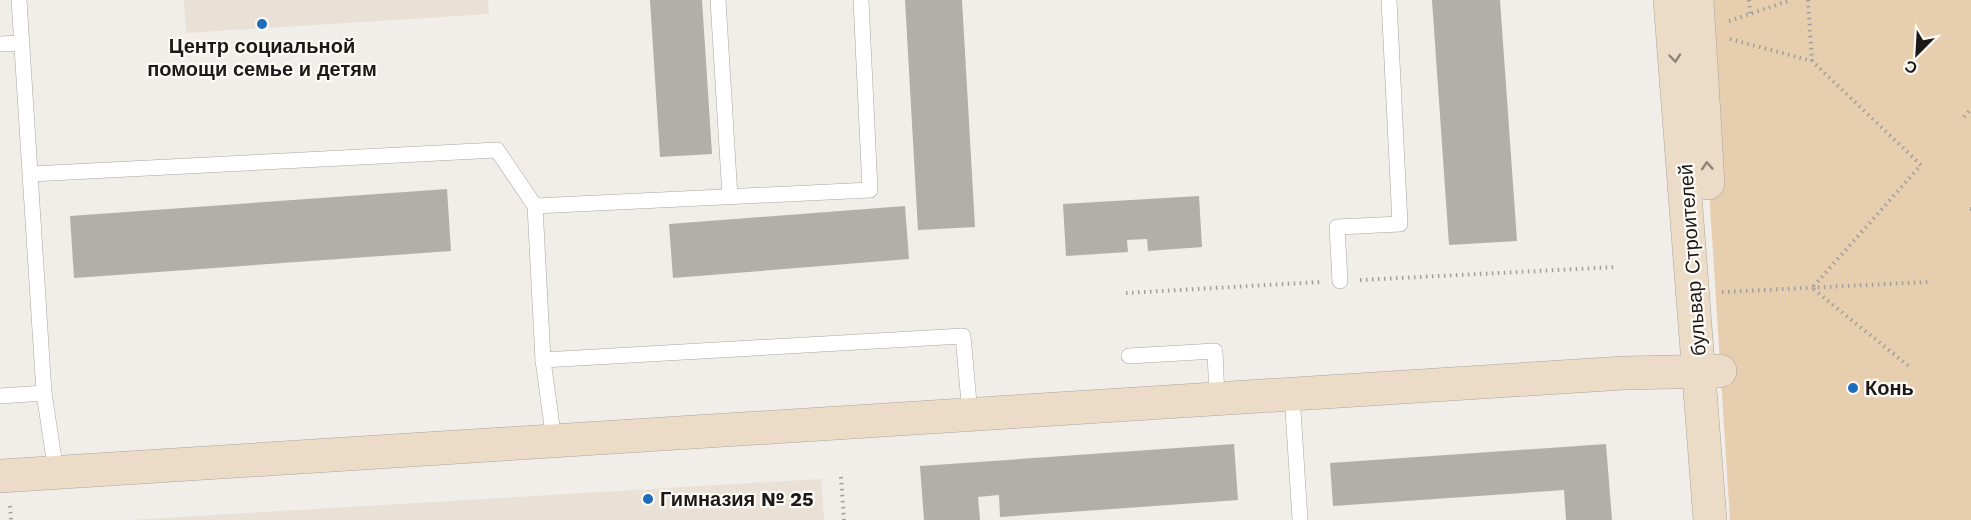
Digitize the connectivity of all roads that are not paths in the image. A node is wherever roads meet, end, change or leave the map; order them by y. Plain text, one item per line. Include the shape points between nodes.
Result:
1 (19, 0) edge
2 (718, 0) edge
3 (861, 0) edge
4 (1389, 0) edge
5 (1670, 0) edge
6 (1698, 15) edge
7 (21, 43) junction
8 (0, 44) edge
9 (31, 174) junction
10 (730, 197) junction
11 (535, 206) junction
12 (1340, 281) road end
13 (1130, 356) dead end
14 (543, 360) junction
15 (1710, 371) junction
16 (44, 393) junction
17 (1292, 394) junction
18 (0, 396) edge
19 (1217, 399) junction
20 (970, 414) junction
21 (555, 441) junction
22 (56, 472) junction
23 (0, 476) edge
24 (1300, 520) edge
25 (1710, 520) edge
26 (1730, 520) edge

1 - 7 lane
2 - 10 lane
3 - 10 lane via 870,190
4 - 12 lane via 1400,224 1337,227
5 -> 15 street, бульвар Строителей
15 -> 6 street, бульвар Строителей via 1715,292
7 - 8 lane
7 - 9 lane
9 - 11 lane via 498,150
9 - 16 lane
10 - 11 lane
11 - 14 lane
13 - 19 lane via 1215,351
14 - 20 lane via 963,336
14 - 21 lane
15 - 17 street
15 - 25 street, бульвар Строителей
15 - 26 street, бульвар Строителей
16 - 18 lane
16 - 22 lane
17 - 19 street
17 - 24 lane
19 - 20 street
20 - 21 street
21 - 22 street
22 - 23 street

